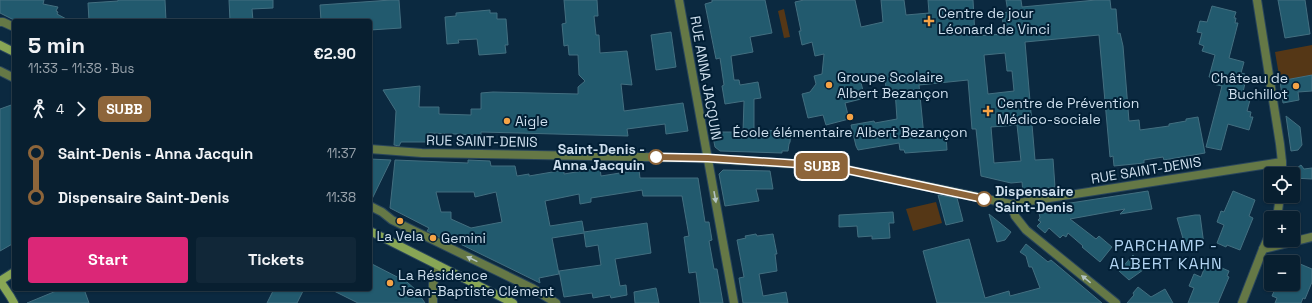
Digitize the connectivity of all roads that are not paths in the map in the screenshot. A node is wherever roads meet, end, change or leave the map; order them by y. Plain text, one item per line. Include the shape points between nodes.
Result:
1 (679, 0) edge
2 (1257, 0) edge
3 (0, 22) edge
4 (12, 26) edge
5 (0, 45) edge
6 (12, 51) edge
7 (0, 71) edge
8 (12, 77) edge
9 (372, 149) edge
10 (708, 158) junction
11 (1282, 162) junction
12 (1282, 167) edge
13 (1011, 204) junction
14 (372, 207) edge
15 (372, 232) edge
16 (1312, 237) edge
17 (1263, 249) joint
18 (439, 266) junction
19 (12, 273) edge
20 (0, 281) edge
21 (14, 303) edge
22 (433, 303) edge
23 (513, 303) edge
24 (556, 303) edge
25 (734, 303) edge
26 (1116, 303) edge
27 (1242, 303) edge

1 - 10 street, RUE ANNA JACQUIN
2 - 11 street
3 - 4 street
5 - 6 main road
7 - 8 street
9 - 10 street, RUE SAINT-DENIS via 422,153
10 - 13 street, RUE SAINT-DENIS via 833,167
10 -> 25 street, RUE ANNA JACQUIN
11 - 12 street
11 - 13 street, RUE SAINT-DENIS
26 -> 13 street via 1026,230 1015,216
24 -> 14 street via 532,288 392,220
15 - 18 main road
16 - 17 street
17 - 27 street
18 - 22 street via 433,284
18 - 23 main road
19 - 20 main road
20 - 21 main road

